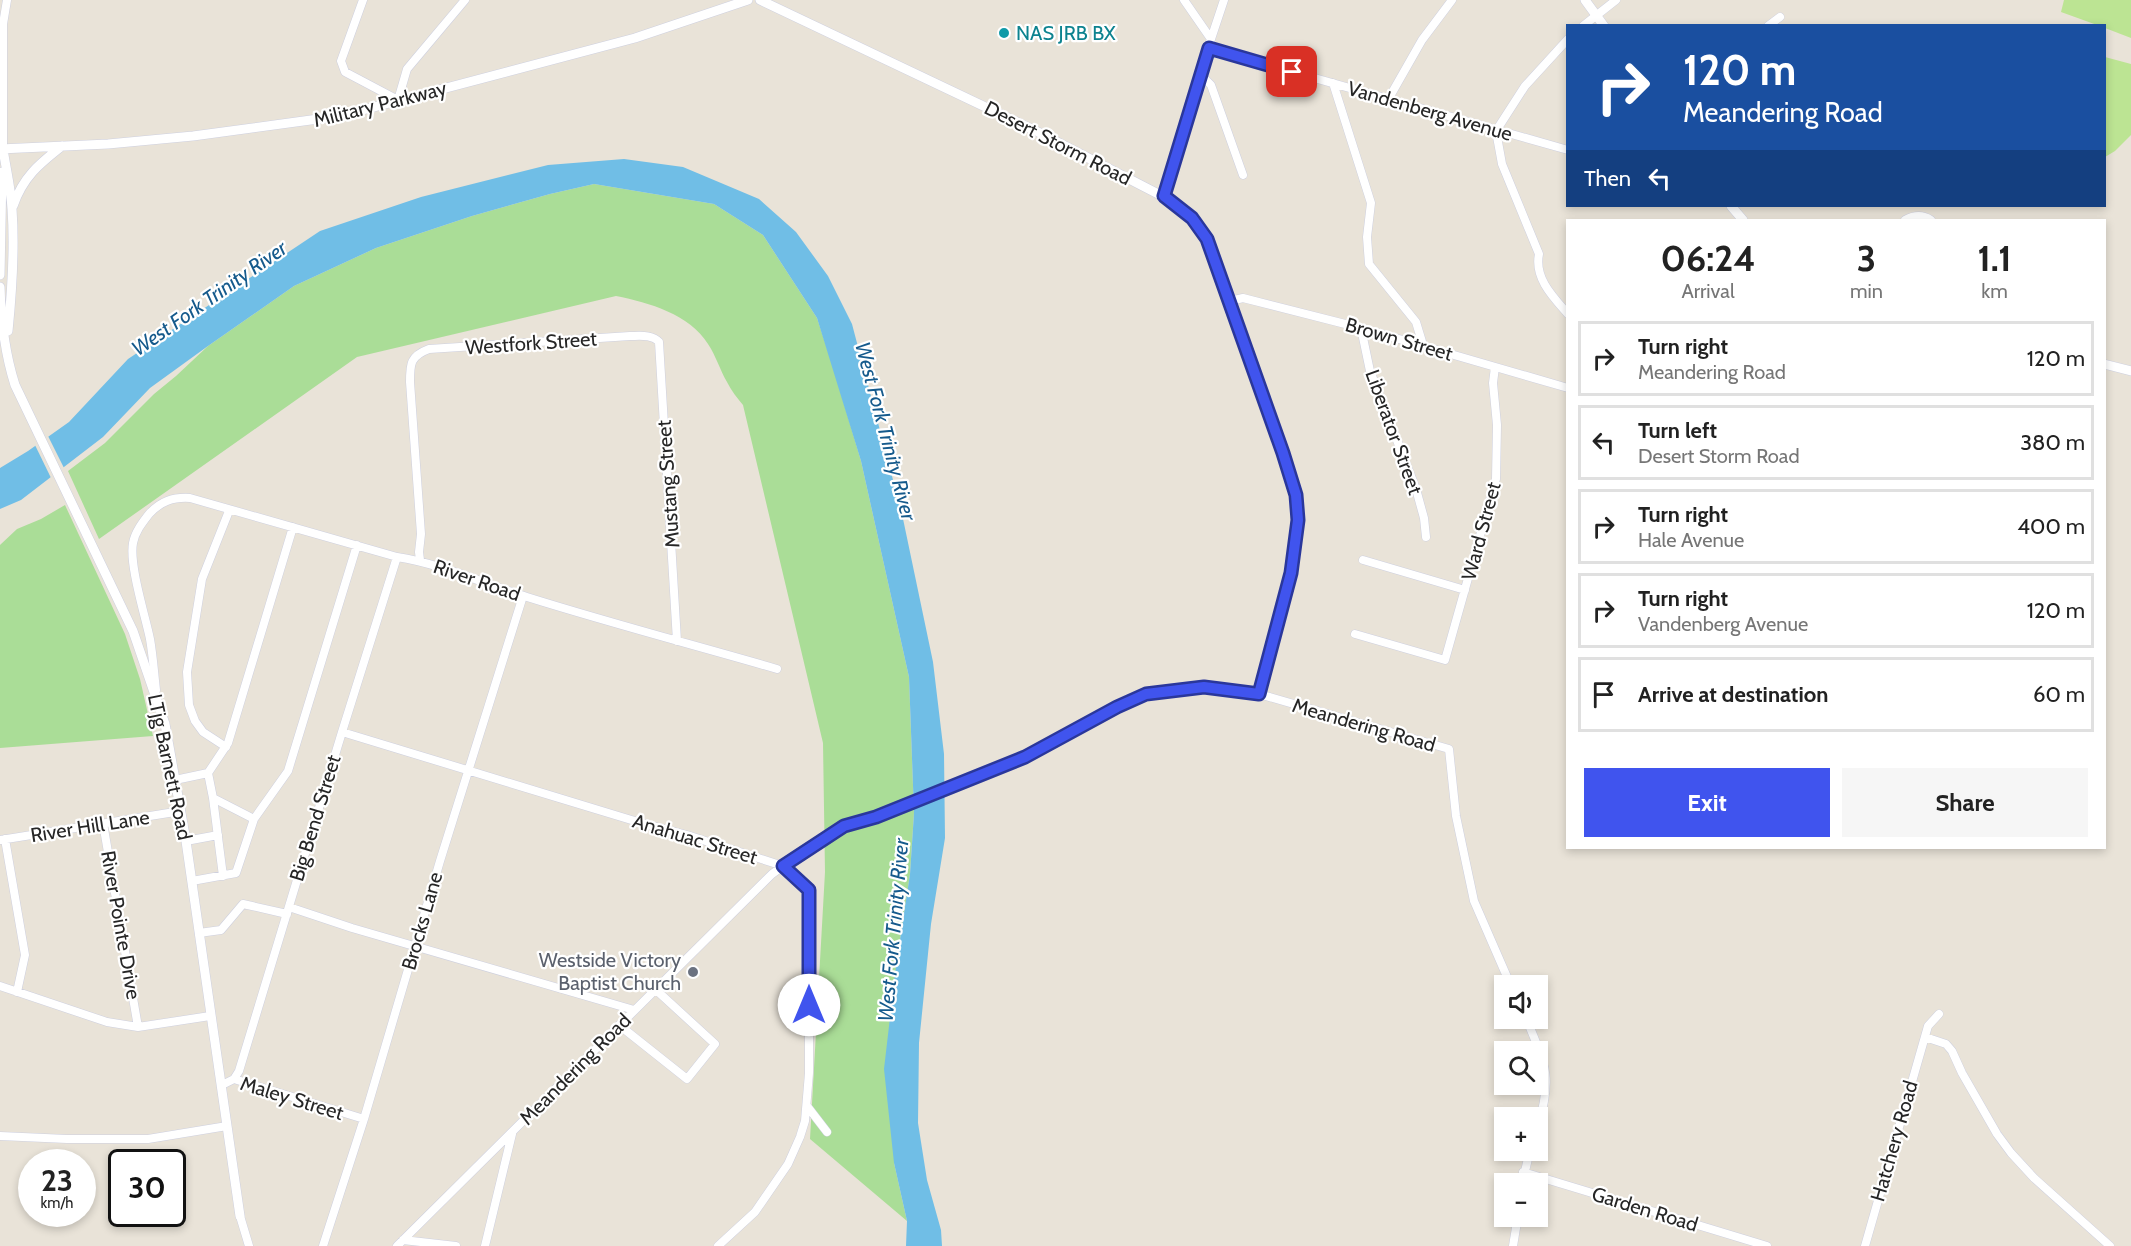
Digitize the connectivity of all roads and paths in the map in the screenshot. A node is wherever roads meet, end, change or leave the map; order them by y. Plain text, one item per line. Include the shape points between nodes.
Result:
1 (7, 0) edge
2 (363, 0) edge
3 (465, 0) edge
4 (748, 0) edge
5 (760, 0) edge
6 (1184, 0) edge
7 (1224, 0) edge
8 (1452, 0) edge
9 (1585, 0) edge
10 (1616, 0) edge
11 (1596, 15) junction
12 (1780, 17) dead end
13 (1585, 24) edge
14 (1603, 24) edge
15 (1771, 24) edge
16 (1211, 39) junction
17 (1566, 41) edge
18 (1209, 48) junction
19 (1200, 74) junction
20 (1, 78) edge
21 (1333, 83) junction
22 (1389, 98) junction
23 (398, 100) junction
24 (1496, 130) junction
25 (62, 146) junction
26 (1, 149) edge
27 (1566, 149) edge
28 (1243, 175) dead end
29 (1164, 196) junction
30 (1732, 207) edge
31 (12, 208) junction
32 (1742, 219) edge
33 (1908, 219) edge
34 (1928, 219) edge
35 (0, 275) edge
36 (0, 287) edge
37 (1230, 301) junction
38 (1566, 312) edge
39 (1361, 328) junction
40 (646, 336) joint
41 (6, 345) junction
42 (1423, 345) junction
43 (2106, 365) edge
44 (1495, 367) junction
45 (2131, 371) edge
46 (1566, 387) edge
47 (229, 510) junction
48 (293, 527) junction
49 (1426, 537) dead end
50 (357, 545) junction
51 (397, 557) junction
52 (420, 560) junction
53 (1363, 560) dead end
54 (1465, 590) junction
55 (523, 596) junction
56 (1355, 634) dead end
57 (678, 641) junction
58 (777, 669) dead end
59 (1259, 694) junction
60 (157, 698) junction
61 (342, 732) junction
62 (226, 747) junction
63 (468, 770) junction
64 (208, 773) junction
65 (175, 780) junction
66 (213, 798) junction
67 (181, 811) junction
68 (254, 819) junction
69 (103, 823) junction
70 (218, 835) junction
71 (2, 840) edge
72 (186, 840) junction
73 (783, 866) junction
74 (223, 876) junction
75 (192, 881) junction
76 (288, 910) junction
77 (200, 933) junction
78 (415, 946) junction
79 (1506, 975) edge
80 (0, 986) edge
81 (655, 989) junction
82 (17, 992) junction
83 (633, 1010) junction
84 (1939, 1014) dead end
85 (210, 1016) junction
86 (620, 1025) junction
87 (138, 1027) junction
88 (1531, 1029) edge
89 (1925, 1036) junction
90 (234, 1079) junction
91 (222, 1085) junction
92 (807, 1106) junction
93 (1542, 1107) edge
94 (364, 1119) junction
95 (226, 1126) junction
96 (513, 1132) junction
97 (827, 1132) dead end
98 (0, 1136) edge
99 (1527, 1161) edge
100 (1524, 1172) joint
101 (240, 1216) junction
102 (1516, 1227) edge
103 (400, 1243) edge
104 (244, 1246) edge
105 (249, 1246) edge
106 (323, 1246) edge
107 (456, 1246) edge
108 (485, 1246) edge
109 (718, 1246) edge
110 (1512, 1246) edge
111 (1767, 1246) edge
112 (1864, 1246) edge
113 (2110, 1246) edge

1 - 20 street
2 - 23 street via 341,61 345,72
3 - 23 street via 407,69
4 - 23 street, Military Parkway via 635,38
5 - 29 street, Desert Storm Road
6 - 16 street
7 - 16 street
8 - 22 street via 1422,40
9 - 11 street
10 - 11 street
11 - 13 street
11 - 14 street
12 - 15 street
16 - 18 street
17 - 24 street via 1525,86
18 - 19 street
18 - 21 street, Vandenberg Avenue
19 - 28 street via 1211,85
19 - 29 street
20 - 26 street
21 - 22 street, Vandenberg Avenue
21 - 42 street via 1371,203 1369,264 1416,322
22 - 24 street, Vandenberg Avenue
23 - 25 street, Military Parkway via 306,122
24 - 27 street, Vandenberg Avenue
24 - 38 street via 1502,164 1539,254 1536,266 1546,288
25 - 26 street, Military Parkway
25 - 31 street via 31,172
26 - 31 street
26 - 35 street
29 - 37 street, Desert Storm Road via 1192,218 1207,239
30 - 32 street
31 - 41 street via 12,282
33 - 34 street
36 - 41 street
37 - 39 street, Brown Street via 1243,298
37 - 59 street, Desert Storm Road via 1290,474 1298,520 1291,573
39 - 42 street, Brown Street
39 - 49 street, Liberator Street via 1370,370 1416,489
40 - 52 street, Westfork Street via 429,349 416,354 410,382
40 - 57 street, Mustang Street via 659,342
41 - 60 street, LTjg Barnett Road via 12,375 28,413 133,631
42 - 44 street, Brown Street
43 - 45 street
44 - 46 street, Brown Street
44 - 54 street, Ward Street via 1496,479
47 - 48 street, River Road
47 - 60 street, River Road via 175,497 153,510 135,535 137,580 151,642
47 - 62 street via 202,579 187,672 189,705 195,721 203,732
48 - 50 street, River Road
48 - 62 street
50 - 51 street, River Road
50 - 68 street via 288,771
51 - 52 street, River Road
51 - 61 street, Big Bend Street
52 - 55 street, River Road
53 - 54 street, Ward Street
54 - 56 street via 1445,660
55 - 57 street, River Road
55 - 63 street, Brocks Lane
57 - 58 street, River Road
59 - 73 street, Meandering Road via 1204,687 1146,694 1025,757 844,826
59 - 79 street, Meandering Road via 1449,749 1456,816 1474,901
60 - 65 street, LTjg Barnett Road
61 - 63 street, Anahuac Street
61 - 76 street, Big Bend Street
62 - 64 street
63 - 73 street, Anahuac Street
63 - 78 street, Brocks Lane
64 - 65 street
64 - 66 street
65 - 67 street, LTjg Barnett Road
66 - 68 street
66 - 70 street
67 - 69 street, River Hill Lane
67 - 72 street, LTjg Barnett Road
68 - 74 street via 236,873
69 - 71 street, River Hill Lane
69 - 87 street, River Pointe Drive
70 - 72 street
70 - 74 street
71 - 82 street via 25,955
72 - 75 street, LTjg Barnett Road
73 - 81 street, Meandering Road
73 - 92 street, Anahuac Street via 809,890
74 - 75 street
75 - 77 street, LTjg Barnett Road
76 - 77 street via 243,904 221,930
76 - 78 street
76 - 90 street, Big Bend Street
77 - 85 street, LTjg Barnett Road
78 - 83 street
78 - 94 street, Brocks Lane
80 - 82 street
81 - 83 street, Meandering Road
81 - 86 street via 715,1044 687,1079
82 - 87 street via 106,1022
83 - 86 street, Meandering Road
84 - 89 street, Hatchery Road
85 - 87 street
85 - 91 street, LTjg Barnett Road
86 - 96 street, Meandering Road
88 - 93 street via 1546,1073
89 - 112 street, Hatchery Road
89 - 113 street via 1946,1044 1952,1051 2011,1153
90 - 91 street, Maley Street
90 - 94 street, Maley Street
91 - 95 street, LTjg Barnett Road
92 - 97 street
92 - 109 street, Anahuac Street via 788,1164 755,1212
94 - 106 street, Brocks Lane
95 - 98 street via 148,1139
95 - 101 street, LTjg Barnett Road
96 - 103 street, Meandering Road
96 - 108 street
99 - 100 street
100 - 111 street, Garden Road
101 - 104 street, LTjg Barnett Road
101 - 105 street, LTjg Barnett Road
102 - 110 street
103 - 107 street

